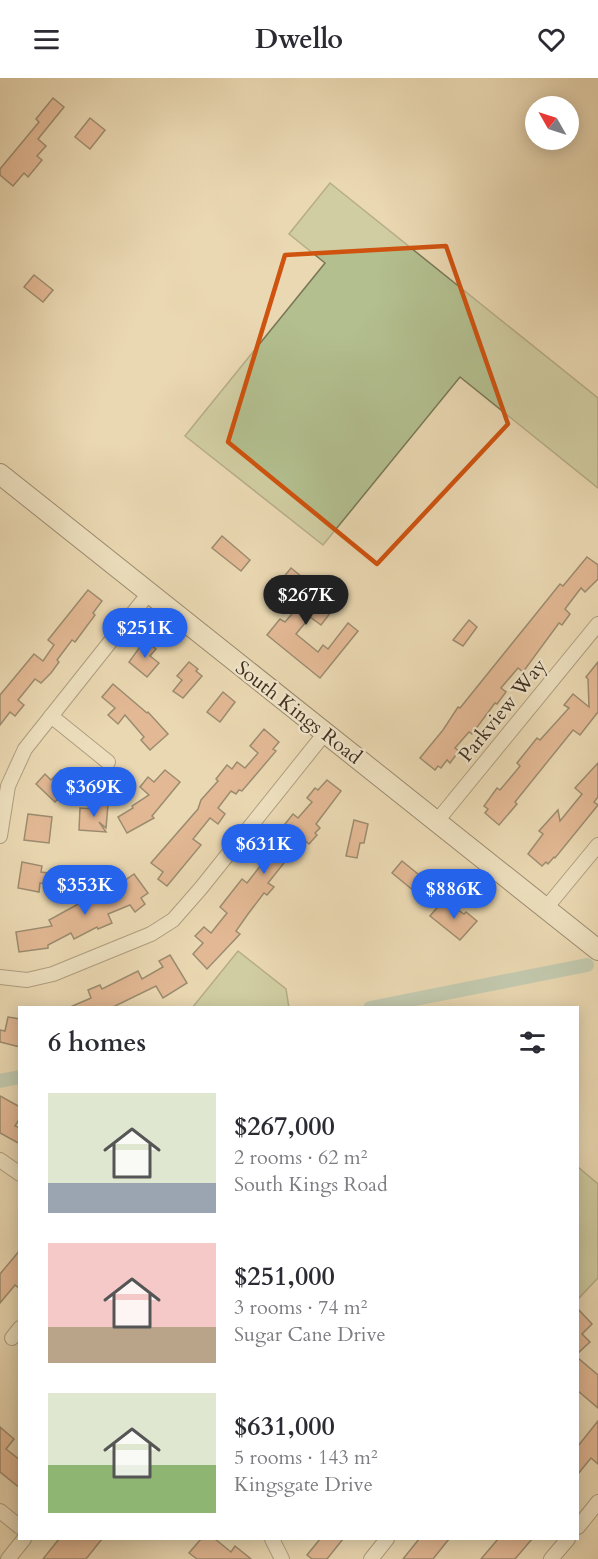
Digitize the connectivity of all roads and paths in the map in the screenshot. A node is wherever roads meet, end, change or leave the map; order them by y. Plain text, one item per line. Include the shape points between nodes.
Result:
1 (0, 474) edge
2 (149, 593) junction
3 (598, 624) edge
4 (51, 716) junction
5 (325, 733) junction
6 (108, 762) dead end
7 (437, 821) junction
8 (0, 836) edge
9 (598, 844) edge
10 (546, 908) junction
11 (598, 950) edge
12 (0, 978) edge
13 (0, 1160) edge
14 (18, 1173) edge
15 (598, 1502) edge
16 (0, 1511) edge
17 (18, 1525) edge
18 (579, 1526) edge
19 (23, 1540) edge
20 (272, 1540) edge
21 (386, 1540) edge
22 (567, 1540) edge
23 (8, 1559) edge
24 (282, 1559) edge
25 (371, 1559) edge
26 (551, 1559) edge

1 - 2 main road, South Kings Road
2 - 4 street
2 - 5 main road, South Kings Road
3 - 7 street, Parkview Way
4 - 6 street
4 - 8 street via 15,767
5 - 7 main road, South Kings Road
5 - 12 street via 173,920 151,934 53,974 27,980
7 - 10 main road, South Kings Road
9 - 10 street
10 - 11 main road, South Kings Road
13 - 14 street
15 - 18 street
16 - 17 street
19 - 23 street
20 - 24 street
21 - 25 street
22 - 26 street

